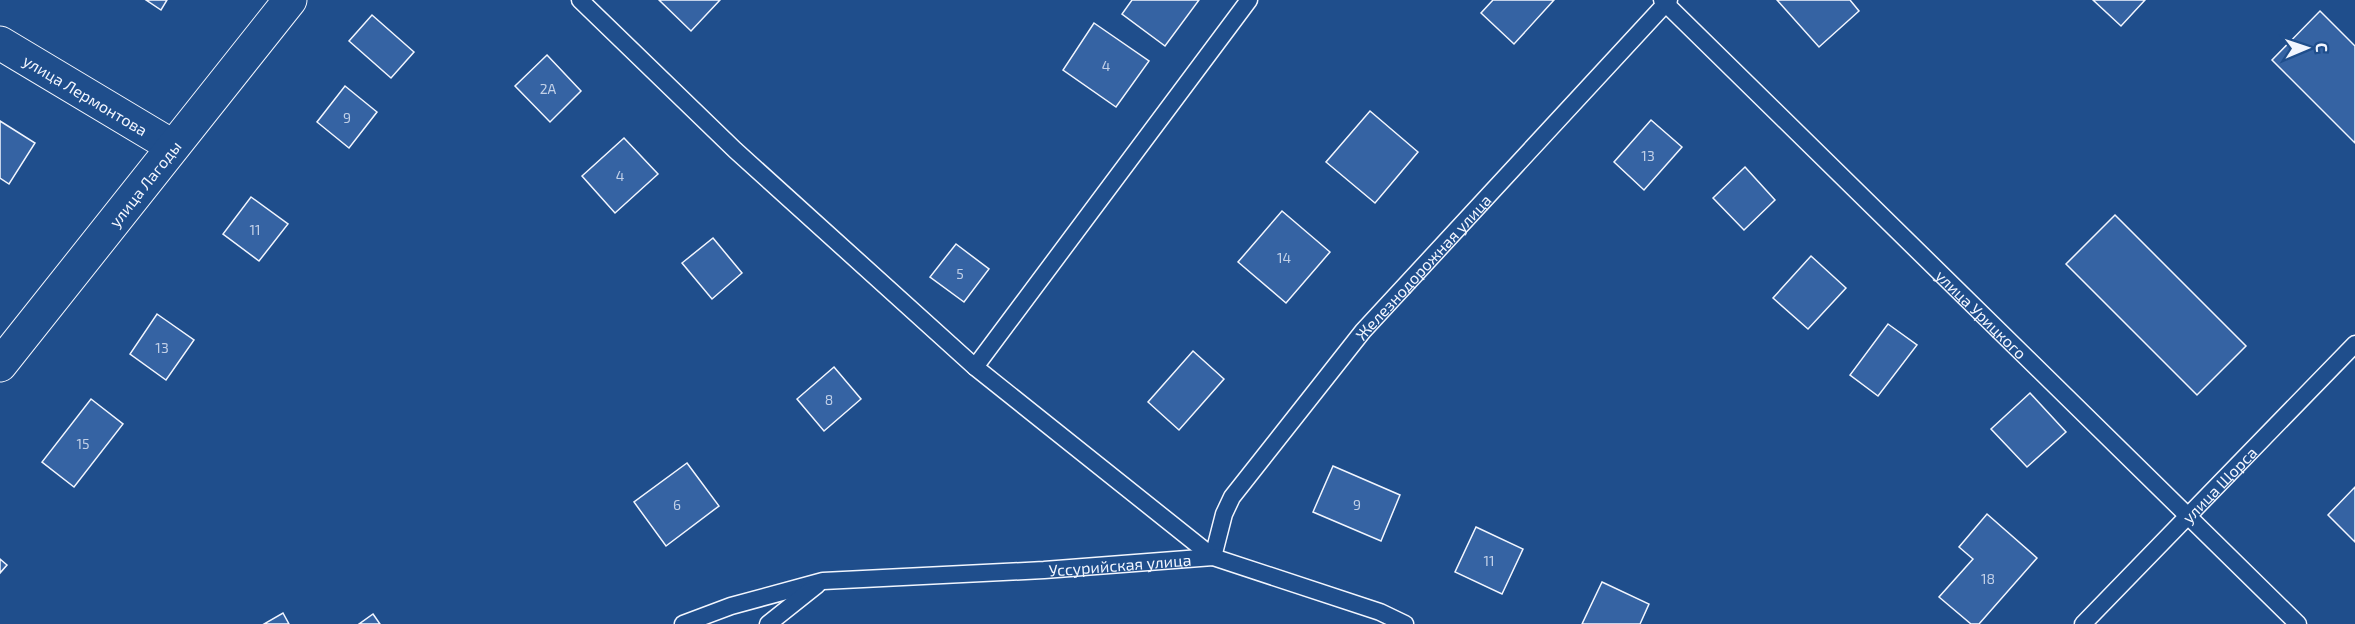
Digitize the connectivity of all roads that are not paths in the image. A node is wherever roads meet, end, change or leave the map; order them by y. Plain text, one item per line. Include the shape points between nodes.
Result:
1 (290, 0) edge
2 (580, 0) edge
3 (1249, 0) edge
4 (1665, 1) edge
5 (0, 43) edge
6 (172, 146) junction
7 (2354, 348) edge
8 (0, 364) edge
9 (975, 367) junction
10 (2188, 516) junction
11 (1214, 557) junction
12 (823, 581) junction
13 (683, 624) edge
14 (768, 624) edge
15 (1405, 624) edge
16 (2083, 624) edge
17 (2298, 624) edge

1 - 6 street, улица Лагоды
2 - 9 lane via 735,150
3 - 9 lane
4 - 10 lane, улица Урицкого
4 - 11 lane, Железнодорожная улица via 1363,331 1232,497
5 - 6 street, улица Лермонтова
6 - 8 street, улица Лагоды
7 - 10 lane, улица Щорса
9 - 11 lane
10 - 16 lane, улица Щорса
10 - 17 lane, улица Урицкого
11 - 12 lane, Уссурийская улица
11 - 15 lane, Уссурийская улица via 1380,612
12 - 13 lane, Уссурийская улица via 731,606
12 - 14 lane

